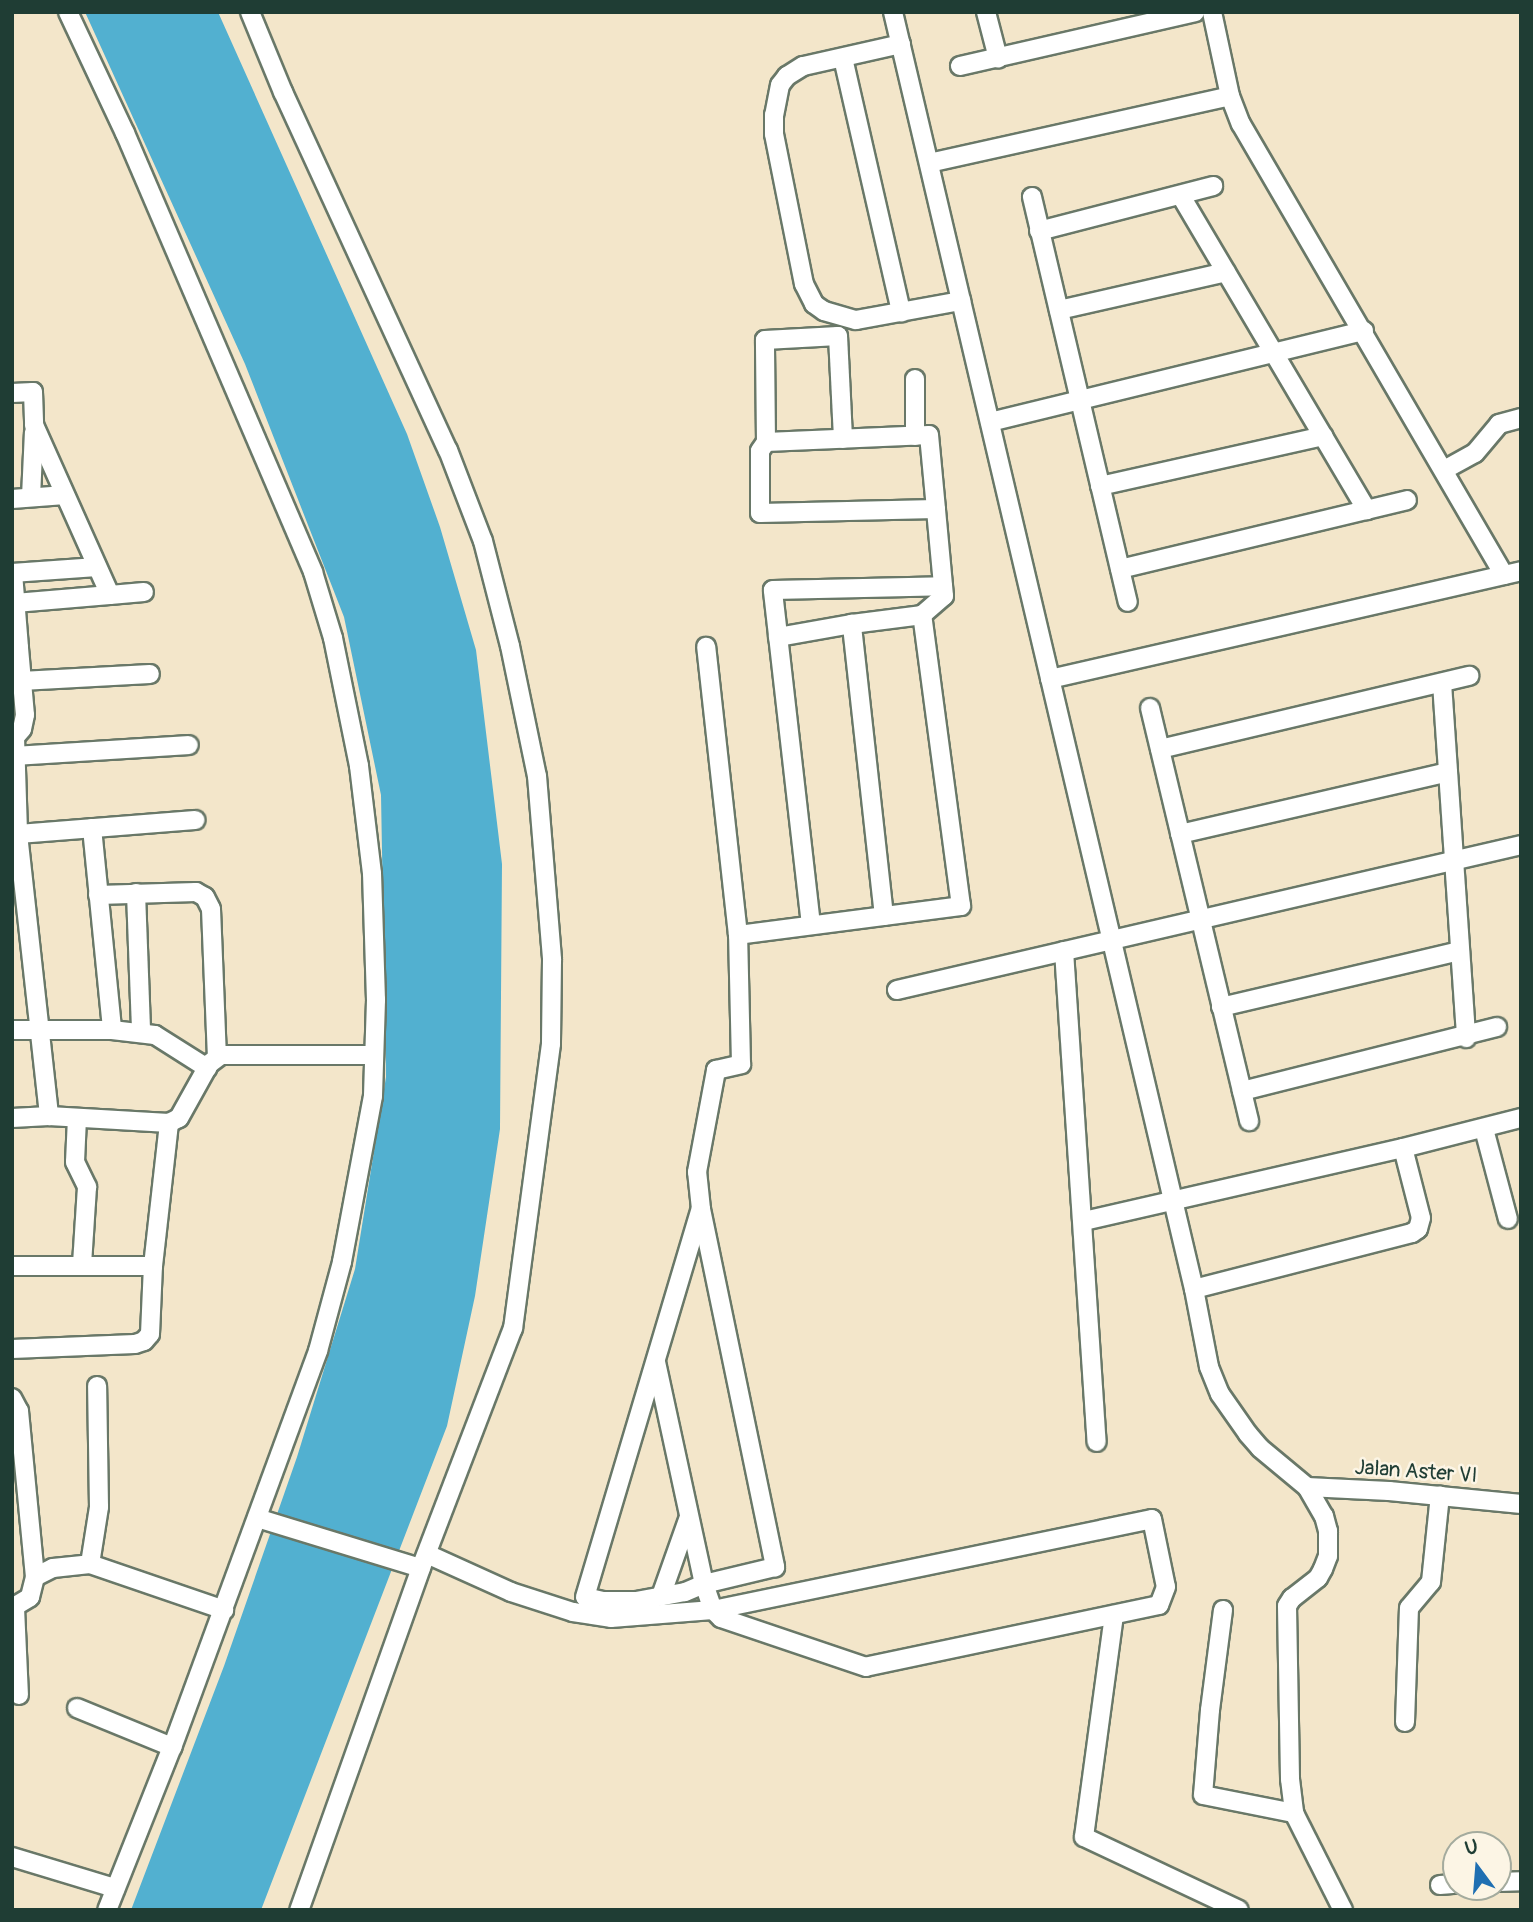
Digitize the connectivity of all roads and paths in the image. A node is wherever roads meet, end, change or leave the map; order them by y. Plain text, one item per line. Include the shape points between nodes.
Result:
1 (68, 12) edge
2 (250, 12) edge
3 (894, 12) edge
4 (986, 12) edge
5 (1195, 12) edge
6 (1212, 12) edge
7 (901, 44) junction
8 (843, 58) junction
9 (998, 58) junction
10 (960, 66) dead end
11 (1230, 96) junction
12 (929, 163) junction
13 (1213, 186) dead end
14 (1181, 196) junction
15 (1032, 197) dead end
16 (1039, 231) junction
17 (1226, 272) junction
18 (961, 301) junction
19 (1059, 310) junction
20 (901, 312) junction
21 (1364, 331) junction
22 (1275, 355) junction
23 (915, 379) dead end
24 (12, 393) edge
25 (1080, 401) junction
26 (1521, 418) edge
27 (990, 422) junction
28 (34, 425) junction
29 (915, 436) junction
30 (1323, 436) junction
31 (844, 439) junction
32 (766, 442) junction
33 (1444, 470) junction
34 (1100, 486) junction
35 (65, 495) junction
36 (32, 497) junction
37 (12, 499) edge
38 (1407, 500) dead end
39 (936, 509) junction
40 (1367, 510) junction
41 (97, 567) junction
42 (1120, 569) junction
43 (13, 573) edge
44 (1513, 573) edge
45 (943, 586) junction
46 (144, 592) dead end
47 (110, 595) junction
48 (1128, 601) dead end
49 (15, 603) junction
50 (922, 614) junction
51 (852, 624) junction
52 (778, 636) junction
53 (706, 647) dead end
54 (16, 649) edge
55 (150, 674) dead end
56 (1469, 676) dead end
57 (1050, 679) junction
58 (21, 681) junction
59 (1442, 683) junction
60 (1150, 708) dead end
61 (14, 734) edge
62 (189, 745) dead end
63 (1160, 749) junction
64 (15, 756) junction
65 (1448, 772) junction
66 (195, 820) dead end
67 (92, 828) junction
68 (18, 834) junction
69 (1180, 834) junction
70 (1521, 845) edge
71 (1454, 860) junction
72 (18, 875) edge
73 (136, 894) junction
74 (98, 895) junction
75 (884, 916) junction
76 (1200, 919) junction
77 (811, 925) junction
78 (738, 935) junction
79 (1111, 940) junction
80 (21, 951) edge
81 (1064, 951) junction
82 (1460, 951) junction
83 (897, 990) dead end
84 (1222, 1007) junction
85 (1497, 1027) dead end
86 (39, 1028) junction
87 (12, 1030) edge
88 (112, 1030) junction
89 (141, 1032) junction
90 (1466, 1038) junction
91 (374, 1055) junction
92 (212, 1063) junction
93 (1242, 1091) junction
94 (49, 1116) junction
95 (12, 1118) edge
96 (77, 1118) junction
97 (1521, 1118) edge
98 (1249, 1121) dead end
99 (169, 1123) junction
100 (1484, 1129) junction
101 (1403, 1148) junction
102 (1171, 1200) junction
103 (701, 1209) junction
104 (1508, 1219) dead end
105 (1083, 1221) junction
106 (82, 1265) junction
107 (12, 1266) edge
108 (153, 1266) junction
109 (1194, 1289) junction
110 (12, 1349) edge
111 (656, 1362) junction
112 (97, 1387) dead end
113 (12, 1398) edge
114 (1097, 1442) dead end
115 (1307, 1487) junction
116 (1440, 1495) junction
117 (1521, 1504) edge
118 (689, 1516) junction
119 (257, 1518) junction
120 (424, 1561) junction
121 (90, 1564) junction
122 (35, 1577) junction
123 (704, 1584) junction
124 (661, 1596) junction
125 (14, 1608) edge
126 (224, 1610) junction
127 (713, 1610) junction
128 (1223, 1610) dead end
129 (1114, 1615) junction
130 (19, 1695) dead end
131 (77, 1707) dead end
132 (1405, 1723) dead end
133 (172, 1747) junction
134 (1294, 1813) junction
135 (12, 1857) edge
136 (115, 1888) junction
137 (1343, 1909) edge
138 (107, 1910) edge
139 (299, 1910) edge
140 (1239, 1910) edge

1 - 91 street via 282,496 333,638 359,766 372,873
2 - 120 street via 448,450 483,541 537,776 552,960 551,1044 540,1146 513,1328
3 - 7 street
4 - 9 street
5 - 9 street
6 - 11 street
7 - 8 street
7 - 12 street
8 - 20 street
8 - 20 street via 803,66 787,76 780,85 774,115 777,153 804,284 814,304 834,314 856,320
9 - 10 street
11 - 12 street
11 - 21 street via 1267,173
12 - 18 street
13 - 14 street
14 - 16 street
14 - 17 street
15 - 16 street
16 - 19 street
17 - 19 street
17 - 22 street
18 - 20 street
18 - 27 street
19 - 25 street
21 - 22 street
21 - 33 street
22 - 25 street
22 - 30 street
23 - 29 street
24 - 28 street via 33,392
25 - 27 street
25 - 34 street
26 - 33 street via 1499,424 1475,453
27 - 57 street
28 - 35 street
28 - 36 street
29 - 31 street
29 - 39 street via 929,435
30 - 34 street
30 - 40 street
31 - 32 street
31 - 32 street via 838,336 765,340
32 - 39 street via 760,451 760,513
33 - 44 street
34 - 42 street
35 - 36 street
35 - 41 street
36 - 37 street
38 - 40 street
39 - 45 street
40 - 42 street
41 - 43 street
41 - 47 street
42 - 48 street
43 - 49 street
44 - 57 street
45 - 50 street via 944,596
45 - 52 street via 773,590
46 - 47 street
47 - 49 street
49 - 54 street
50 - 51 street
50 - 75 street via 961,906
51 - 52 street
51 - 75 street
52 - 77 street
53 - 78 street
54 - 58 street
55 - 58 street
56 - 59 street
57 - 79 street
58 - 61 street via 25,715 22,729
59 - 63 street
59 - 65 street
60 - 63 street
61 - 64 street
62 - 64 street
63 - 69 street
64 - 68 street
65 - 69 street
65 - 71 street
66 - 67 street
67 - 68 street
67 - 74 street
68 - 72 street
69 - 76 street
70 - 71 street
71 - 76 street
71 - 82 street
72 - 80 street
73 - 74 street
73 - 89 street
73 - 92 street via 196,892 209,903
74 - 88 street
75 - 77 street
76 - 79 street
76 - 84 street
77 - 78 street
78 - 103 street via 741,1064 716,1070 696,1172
79 - 81 street
79 - 102 street
80 - 86 street
81 - 83 street
81 - 105 street
82 - 84 street
82 - 90 street
84 - 93 street
85 - 90 street
86 - 87 street
86 - 88 street
86 - 94 street
88 - 89 street
89 - 92 street
90 - 93 street
91 - 92 street via 227,1054
91 - 119 street via 373,1096 342,1262 318,1351
92 - 99 street via 179,1118
93 - 98 street
94 - 95 street
94 - 96 street
96 - 99 street
96 - 106 street via 75,1162 87,1187
97 - 100 street
99 - 108 street
100 - 101 street
100 - 104 street
101 - 102 street
101 - 109 street via 1420,1218 1418,1229
102 - 105 street
102 - 109 street
103 - 111 street
103 - 123 street via 775,1567
105 - 114 street
106 - 107 street
106 - 108 street
108 - 110 street via 150,1334 144,1341
109 - 115 street via 1209,1367 1220,1394 1260,1448
111 - 118 street
111 - 124 street via 585,1597 636,1601
112 - 121 street via 99,1507
113 - 122 street via 19,1411
115 - 116 street, Jalan Aster VI
115 - 134 street via 1324,1516 1328,1556 1318,1578 1287,1606
116 - 117 street, Jalan Aster VI
116 - 132 street via 1432,1582 1409,1608
118 - 123 street
118 - 124 street
119 - 120 street
119 - 126 street
120 - 127 street via 573,1612 611,1618
120 - 139 street
121 - 122 street via 53,1568
121 - 126 street
122 - 125 street via 30,1597
123 - 124 street
123 - 127 street
125 - 130 street
126 - 133 street
127 - 129 street via 720,1618 866,1667
127 - 129 street via 1152,1519 1166,1587 1159,1605
128 - 134 street via 1203,1795
129 - 140 street via 1084,1837
131 - 133 street
133 - 136 street
134 - 137 street
135 - 136 street
136 - 138 street

